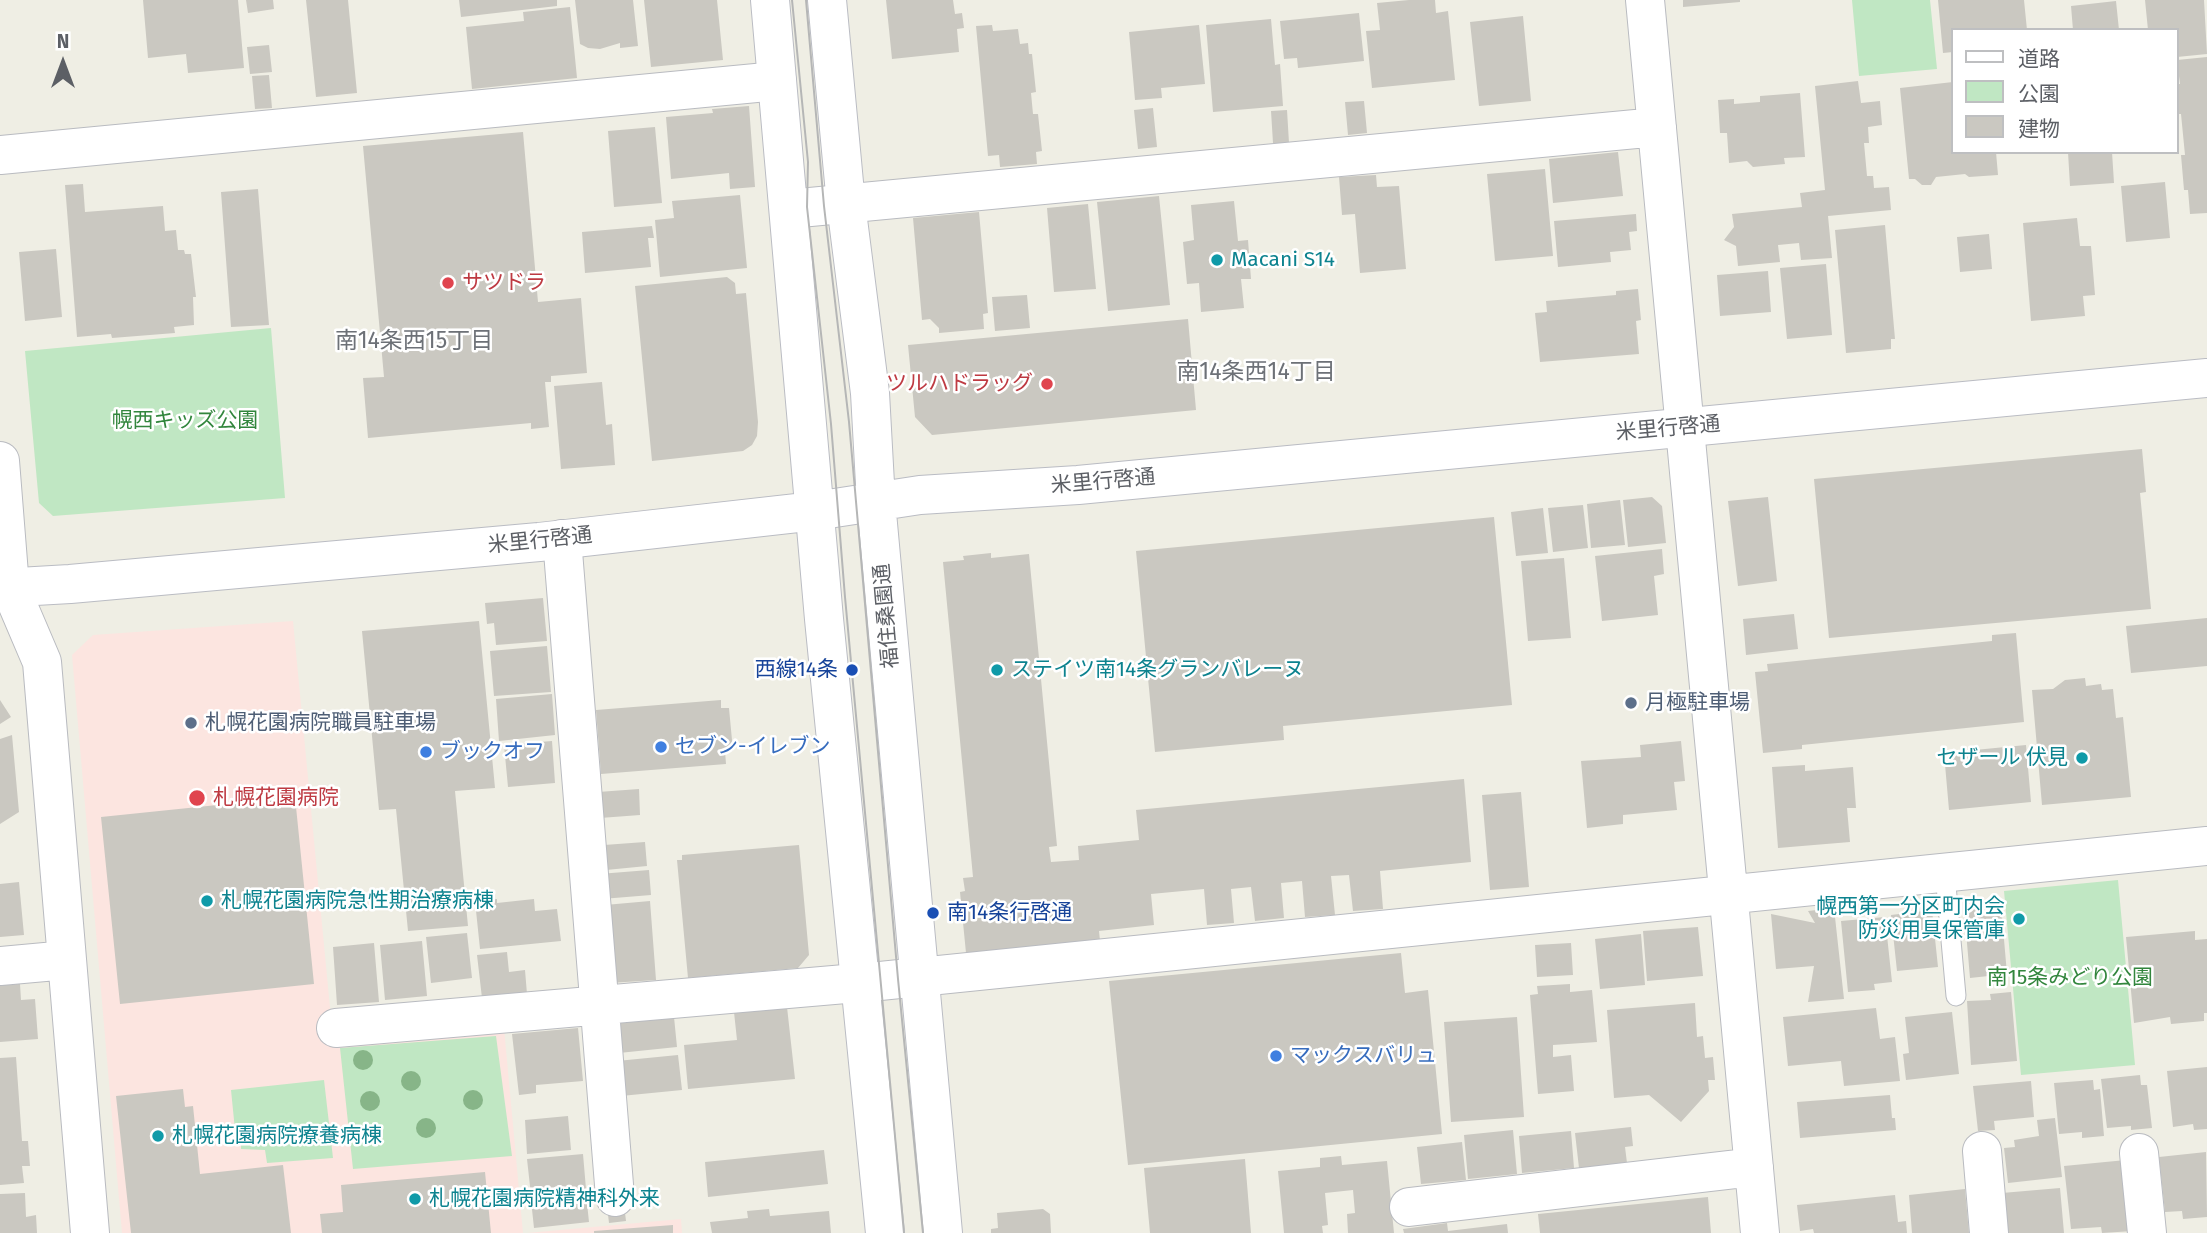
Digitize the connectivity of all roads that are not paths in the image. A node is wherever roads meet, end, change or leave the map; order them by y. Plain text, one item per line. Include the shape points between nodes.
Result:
1 (770, 0) edge
2 (827, 0) edge
3 (1645, 0) edge
4 (777, 81) junction
5 (1657, 127) junction
6 (0, 155) edge
7 (846, 204) junction
8 (789, 209) junction
9 (2207, 378) edge
10 (1685, 428) junction
11 (0, 461) edge
12 (876, 502) junction
13 (815, 511) junction
14 (562, 539) junction
15 (3, 593) edge
16 (2207, 846) edge
17 (1945, 874) junction
18 (1729, 896) junction
19 (67, 960) junction
20 (0, 966) edge
21 (918, 977) junction
22 (861, 982) junction
23 (1956, 996) dead end
24 (599, 1004) junction
25 (336, 1028) dead end
26 (1982, 1151) dead end
27 (2139, 1153) dead end
28 (1754, 1167) junction
29 (615, 1196) dead end
30 (1409, 1207) dead end
31 (90, 1233) edge
32 (885, 1233) edge
33 (943, 1233) edge
34 (1760, 1233) edge
35 (1989, 1233) edge
36 (2147, 1233) edge

1 - 4 street
2 - 7 street, 福住桑園通
3 - 5 street
4 - 6 street
4 - 8 street
5 - 7 street
5 - 10 street
7 - 8 street
7 - 12 street, 福住桑園通 via 870,393
8 - 13 street
9 - 10 street, 米里行啓通
10 - 12 street, 米里行啓通
10 - 18 street
11 - 15 street
12 - 13 street, 米里行啓通
12 - 21 street, 福住桑園通
13 - 14 street, 米里行啓通
13 - 22 street
14 - 15 street, 米里行啓通
14 - 24 street
15 - 19 street via 42,662
16 - 17 street
17 - 18 street
17 - 23 lane
18 - 21 street
18 - 28 street
19 - 20 street
19 - 31 street
21 - 22 street
21 - 33 street, 福住桑園通
22 - 24 street
22 - 32 street
24 - 25 street
24 - 29 street
26 - 35 street
27 - 36 street
28 - 30 street
28 - 34 street

